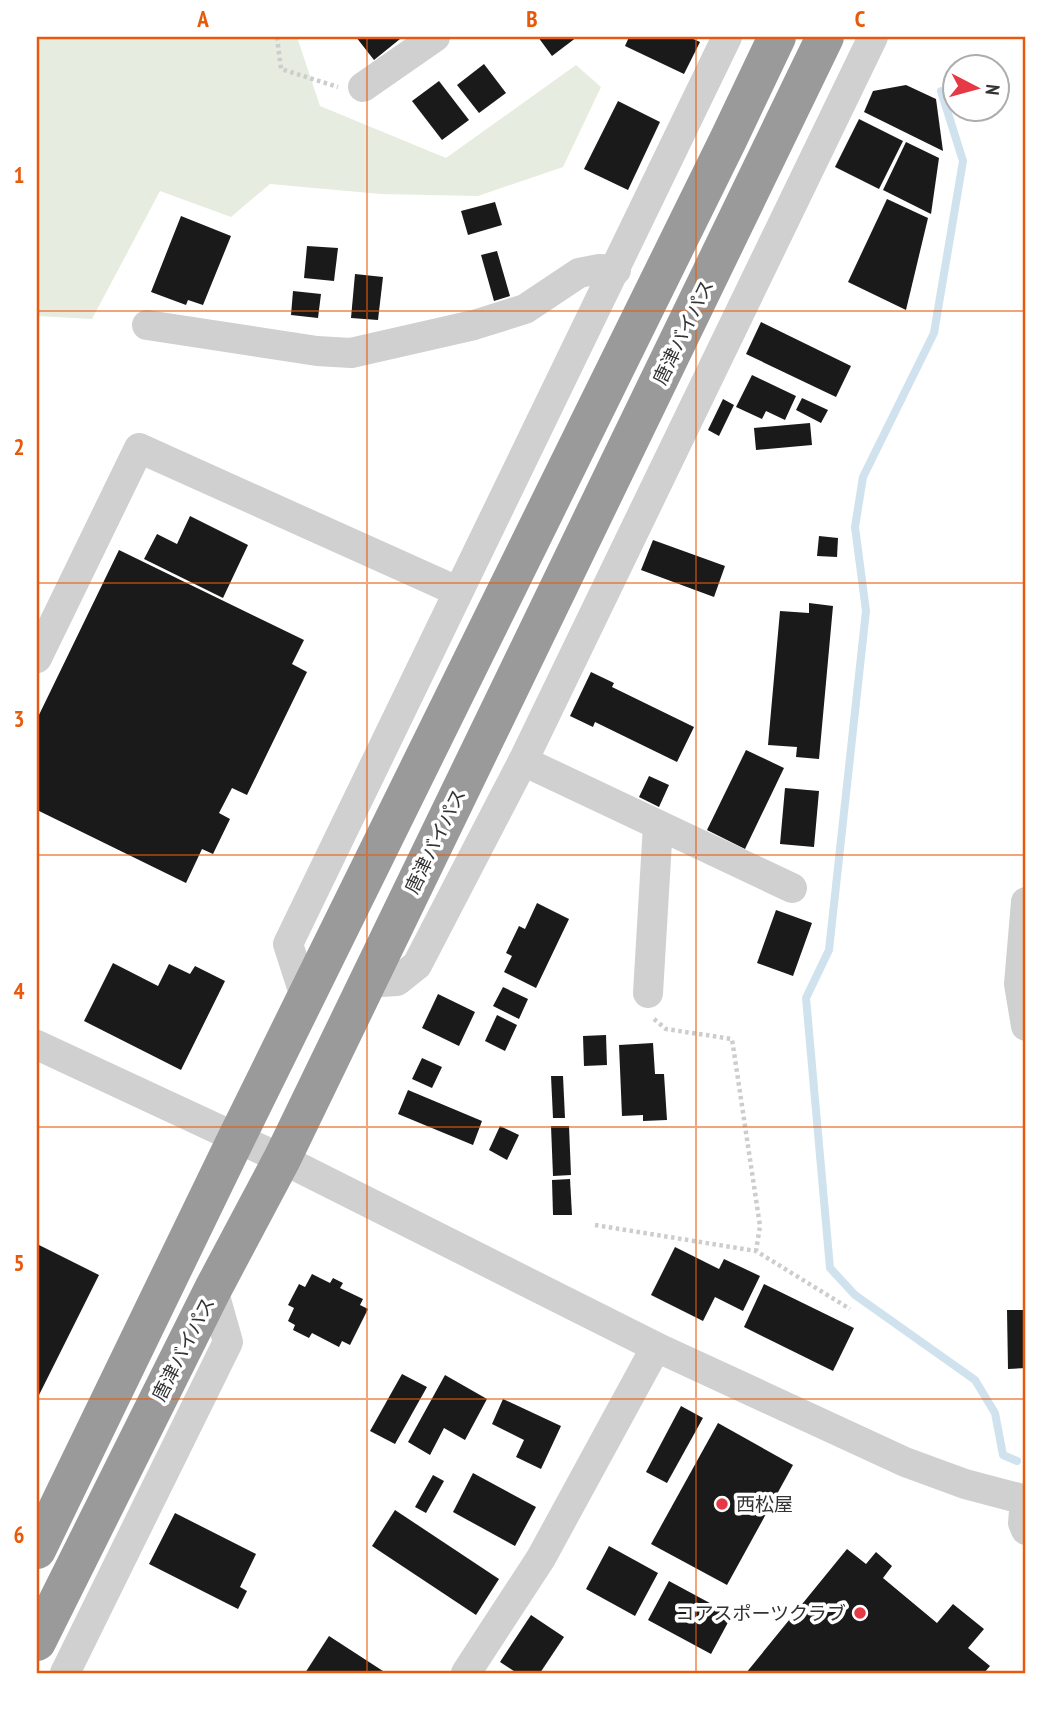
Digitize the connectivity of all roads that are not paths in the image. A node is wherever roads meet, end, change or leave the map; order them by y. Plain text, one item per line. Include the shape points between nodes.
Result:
1 (435, 37) edge
2 (727, 37) edge
3 (777, 37) edge
4 (825, 37) edge
5 (873, 37) edge
6 (363, 88) road end
7 (689, 118) junction
8 (729, 138) junction
9 (769, 157) junction
10 (806, 176) junction
11 (616, 270) junction
12 (147, 325) dead end
13 (492, 521) junction
14 (532, 540) junction
15 (572, 559) junction
16 (612, 578) junction
17 (457, 591) junction
18 (37, 658) edge
19 (523, 761) junction
20 (658, 825) junction
21 (792, 888) dead end
22 (1026, 902) edge
23 (366, 982) junction
24 (648, 993) road end
25 (306, 1000) junction
26 (1026, 1026) edge
27 (37, 1045) edge
28 (237, 1137) junction
29 (282, 1158) junction
30 (213, 1289) junction
31 (656, 1347) junction
32 (1026, 1500) edge
33 (40, 1530) edge
34 (1026, 1530) edge
35 (37, 1642) edge
36 (65, 1673) edge
37 (466, 1673) edge

1 - 6 street
2 - 7 street
3 - 8 highway
4 - 9 highway, 唐津バイパス
5 - 10 street
7 - 8 street
7 - 11 street
8 - 14 highway
9 - 10 street
9 - 15 highway, 唐津バイパス
10 - 16 street
11 - 12 street via 579,273 525,309 474,325 351,353
11 - 13 street
13 - 14 street
13 - 17 street
14 - 25 highway
15 - 16 street
15 - 23 highway, 唐津バイパス
16 - 19 street
17 - 18 street via 139,448
17 - 25 street via 288,944
19 - 20 street
19 - 23 street via 417,965 397,981
20 - 21 street
20 - 24 street
22 - 26 street via 1019,984
23 - 29 highway, 唐津バイパス
25 - 28 highway
27 - 28 street
28 - 29 street
28 - 33 highway
29 - 30 highway, 唐津バイパス
29 - 31 street
30 - 35 highway, 唐津バイパス
30 - 36 street via 228,1342
31 - 32 street via 905,1462
31 - 37 street via 541,1558
32 - 34 street

